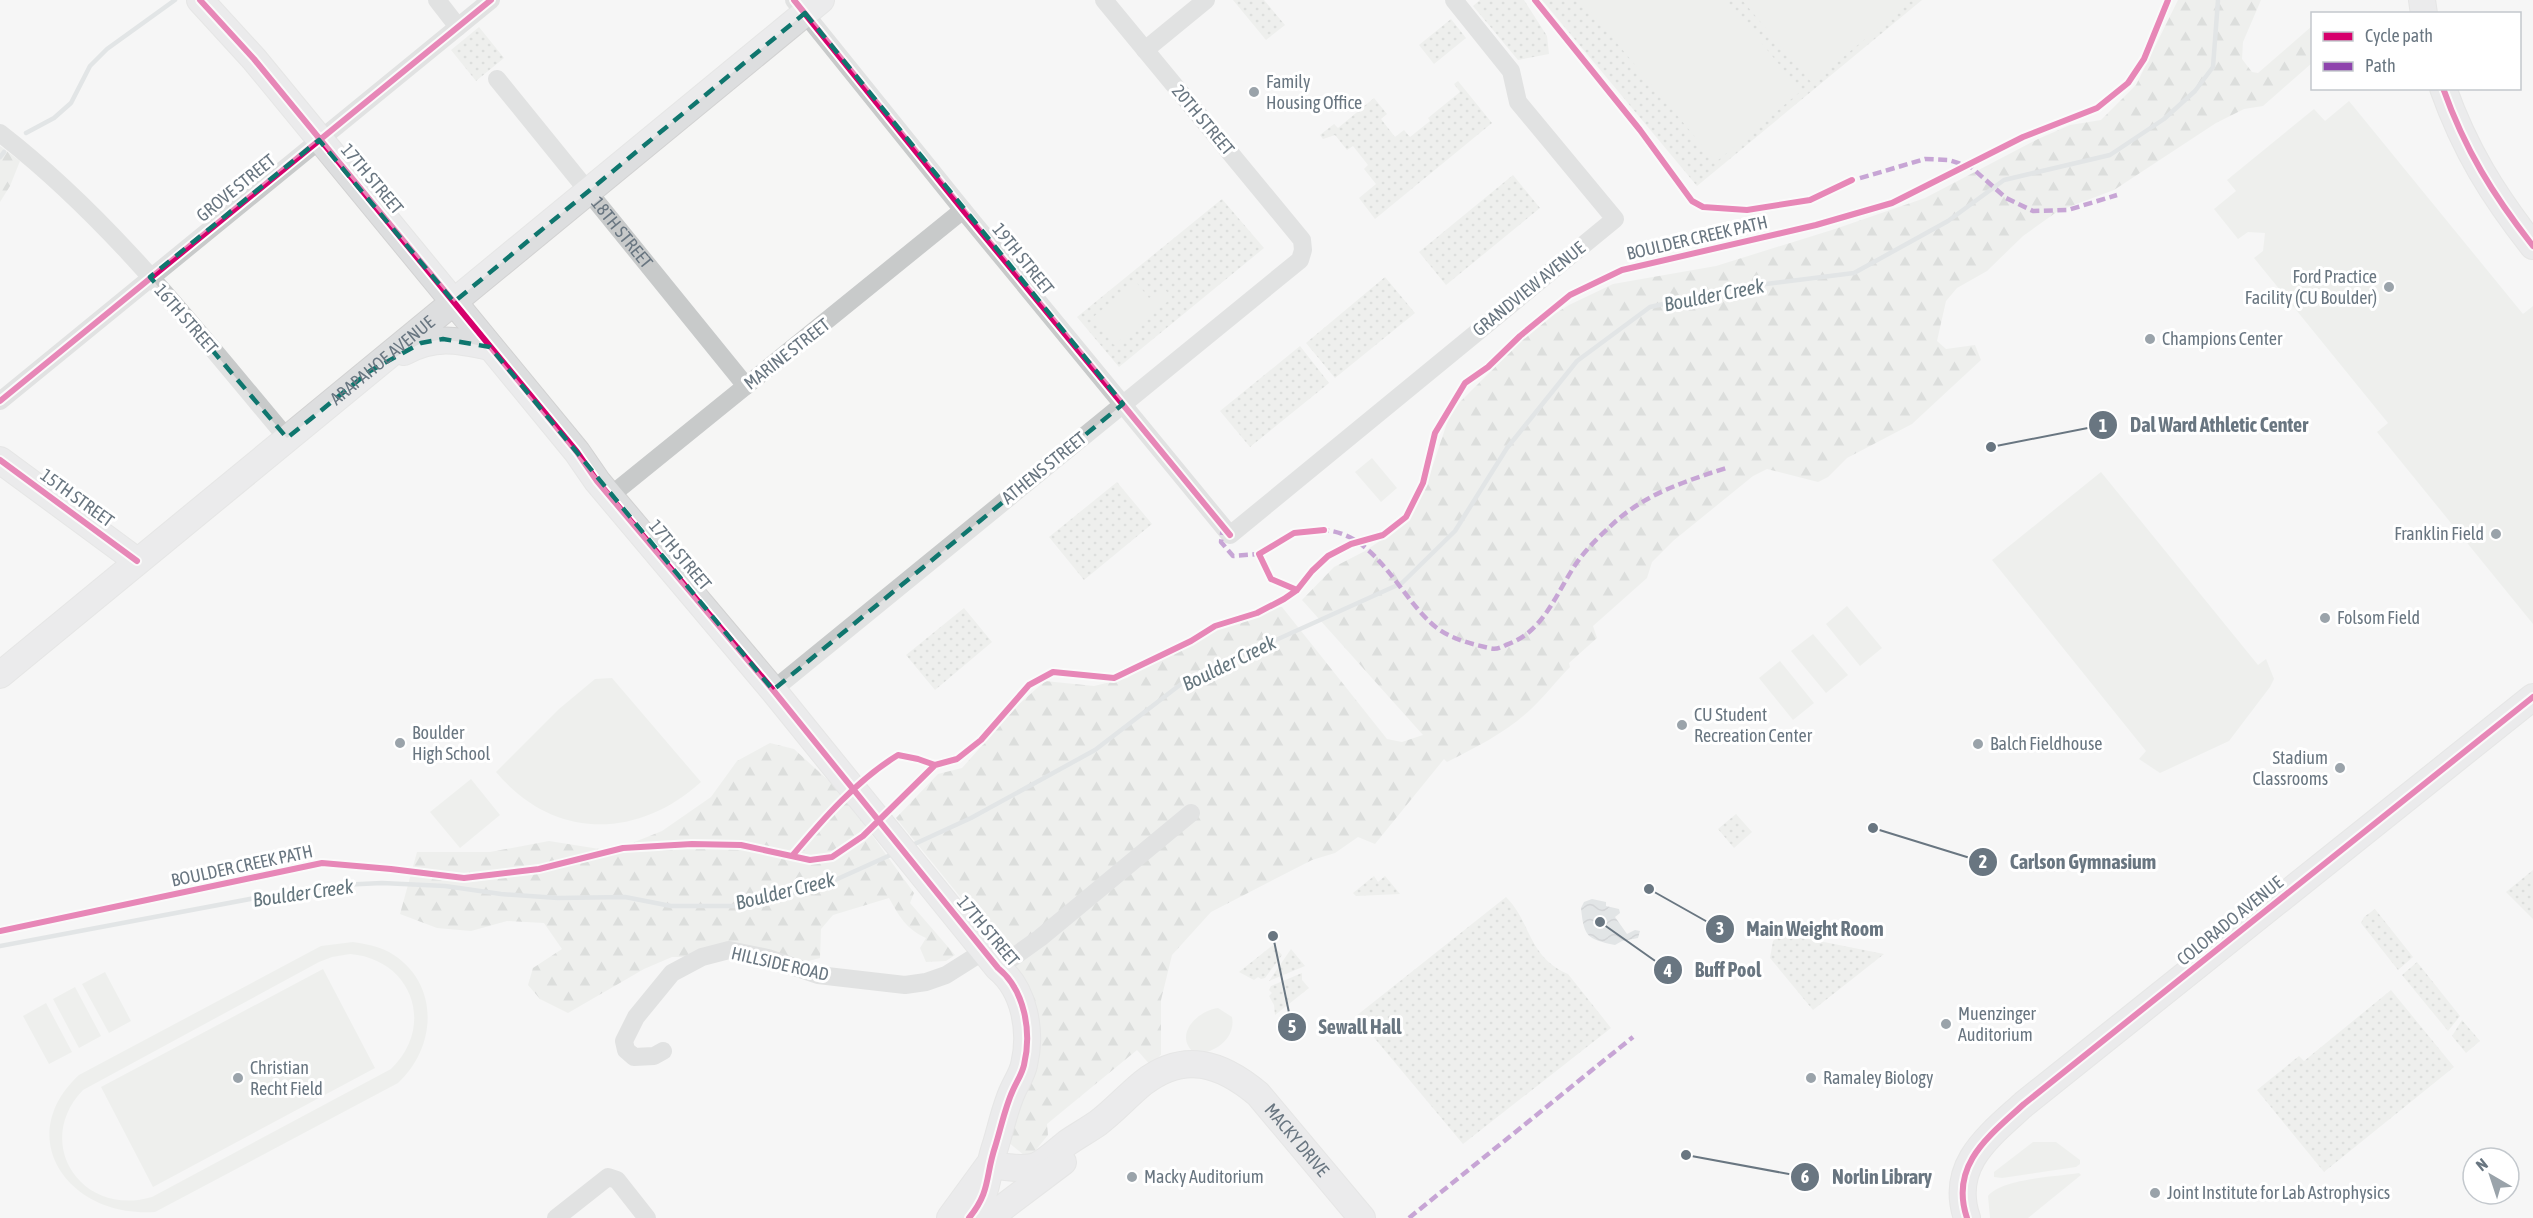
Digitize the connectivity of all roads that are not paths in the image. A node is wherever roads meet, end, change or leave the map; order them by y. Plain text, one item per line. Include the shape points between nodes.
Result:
1 (200, 0) edge
2 (437, 0) edge
3 (491, 0) edge
4 (1104, 0) edge
5 (1206, 0) edge
6 (1454, 0) edge
7 (807, 4) edge
8 (458, 27) junction
9 (1144, 50) junction
10 (497, 79) dead end
11 (2444, 90) edge
12 (0, 133) edge
13 (320, 140) junction
14 (589, 191) junction
15 (963, 210) junction
16 (1302, 240) joint
17 (2533, 246) edge
18 (150, 277) junction
19 (454, 302) junction
20 (490, 347) junction
21 (370, 371) junction
22 (746, 386) junction
23 (0, 401) edge
24 (1123, 404) junction
25 (287, 438) junction
26 (0, 460) edge
27 (610, 496) junction
28 (1230, 535) joint
29 (137, 561) junction
30 (0, 675) edge
31 (773, 690) junction
32 (2533, 697) edge
33 (1191, 813) dead end
34 (991, 960) junction
35 (663, 1051) dead end
36 (1098, 1123) junction
37 (988, 1166) junction
38 (1035, 1185) junction
39 (556, 1218) edge
40 (647, 1218) edge
41 (950, 1218) edge
42 (969, 1218) edge
43 (989, 1218) edge
44 (1362, 1218) edge
45 (1967, 1218) edge

1 - 13 street, 17TH STREET
2 - 8 street
3 - 8 street, GROVE STREET
4 - 9 street, 20TH STREET
5 - 9 street
6 - 28 street, GRANDVIEW AVENUE via 1511,71 1518,102 1615,219
7 - 14 street, ARAPAHOE AVENUE
7 - 15 street, 19TH STREET
8 - 13 street, GROVE STREET
9 - 16 street, 20TH STREET
10 - 14 street, 18TH STREET
11 - 17 street via 2474,161
12 - 18 street, 16TH STREET via 78,200
13 - 18 street, GROVE STREET
13 - 19 street, 17TH STREET
14 - 19 street, ARAPAHOE AVENUE
14 - 22 street, 18TH STREET
15 - 22 street, MARINE STREET
15 - 24 street, 19TH STREET
16 - 24 street, ATHENS STREET via 1300,260
18 - 23 street, GROVE STREET
18 - 25 street, 16TH STREET
19 - 20 street, 17TH STREET
19 - 21 street, ARAPAHOE AVENUE
20 - 21 street via 442,339 421,343
20 - 27 street, 17TH STREET
21 - 25 street, ARAPAHOE AVENUE
22 - 27 street, MARINE STREET
24 - 28 street, 19TH STREET
24 - 31 street, ATHENS STREET
25 - 29 street, ARAPAHOE AVENUE
26 - 29 street, 15TH STREET
27 - 31 street, 17TH STREET
29 - 30 street, ARAPAHOE AVENUE
31 - 34 street, 17TH STREET
32 - 45 street, COLORADO AVENUE via 2024,1104 1973,1154 1964,1183
33 - 34 street, HILLSIDE ROAD via 1040,938
34 - 35 street, HILLSIDE ROAD via 905,985 818,975 729,950 702,957 672,973 636,1017 624,1041 626,1050 634,1057 654,1056
34 - 37 street, 17TH STREET via 1015,988 1026,1026 1025,1062
36 - 37 street via 1036,1166
36 - 38 street via 1075,1153
36 - 44 street, MACKY DRIVE via 1163,1070 1179,1065 1225,1070 1258,1094
37 - 38 street via 999,1181 1025,1187
37 - 41 street
37 - 42 street via 985,1194
38 - 43 street
39 - 40 street via 608,1177 617,1180

